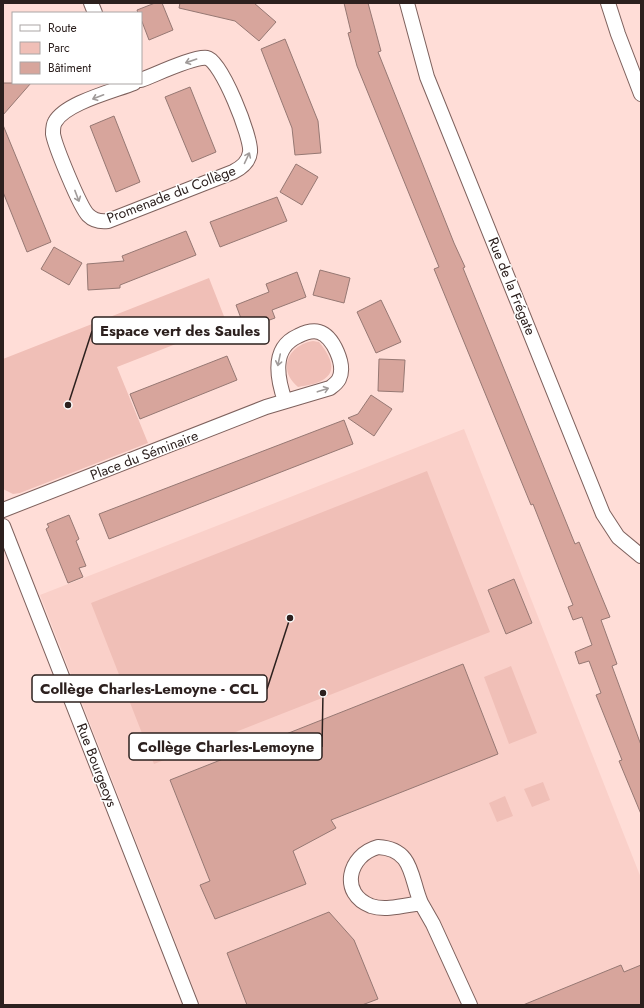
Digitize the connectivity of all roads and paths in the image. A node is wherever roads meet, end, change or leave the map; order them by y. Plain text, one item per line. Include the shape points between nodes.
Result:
1 (407, 3) edge
2 (608, 3) edge
3 (636, 65) edge
4 (142, 80) edge
5 (127, 84) edge
6 (641, 94) edge
7 (286, 401) junction
8 (3, 510) edge
9 (3, 526) edge
10 (641, 556) edge
11 (421, 903) junction
12 (191, 1005) edge
13 (470, 1005) edge

1 - 10 street, Rue de la Frégate via 427,77 603,514 618,537
2 - 3 street
3 - 6 street
5 -> 4 street, Promenade du Collège via 67,109 55,120 53,126 55,140 80,204 90,217 102,221 233,172 245,164 250,154 249,139 223,74 214,61 209,58 194,60
7 -> 7 street, Place du Séminaire via 327,390 339,380 339,360 331,342 324,334 316,331 302,334 290,340 282,350 277,369
7 - 8 street, Place du Séminaire
9 - 12 street, Rue Bourgeoys
11 - 11 street via 409,864 403,856 387,848 369,850 360,855 351,874 352,885 363,902 383,908
11 - 13 street

